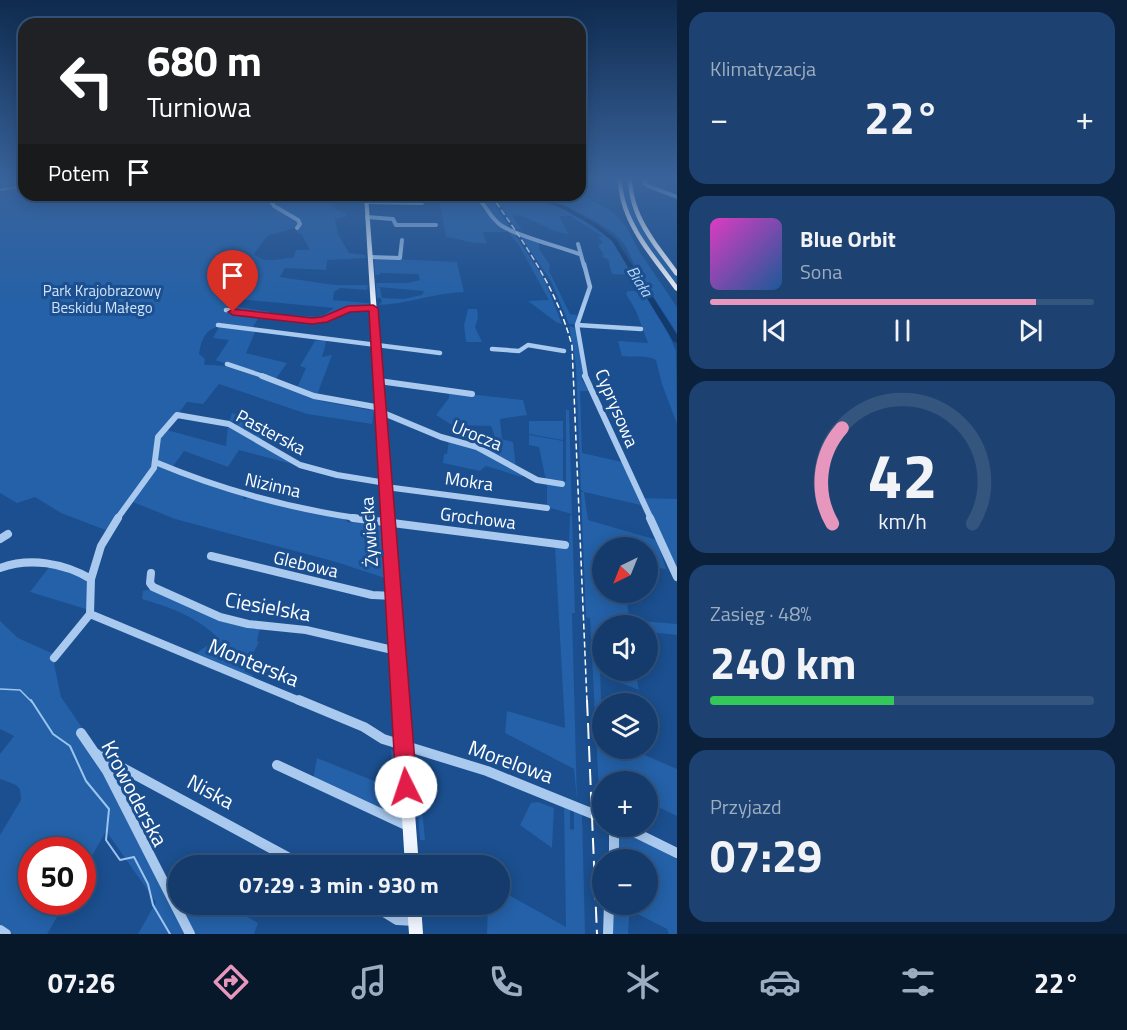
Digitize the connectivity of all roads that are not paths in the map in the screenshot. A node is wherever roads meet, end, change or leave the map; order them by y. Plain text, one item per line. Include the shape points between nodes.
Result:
1 (299, 222) edge
2 (367, 222) edge
3 (394, 222) edge
4 (498, 222) edge
5 (633, 222) edge
6 (642, 222) edge
7 (436, 225) dead end
8 (297, 228) dead end
9 (402, 240) dead end
10 (578, 244) dead end
11 (579, 254) junction
12 (370, 257) junction
13 (677, 274) edge
14 (677, 289) edge
15 (373, 308) junction
16 (226, 310) dead end
17 (218, 325) dead end
18 (577, 325) junction
19 (641, 329) dead end
20 (376, 344) junction
21 (492, 349) dead end
22 (564, 351) dead end
23 (440, 353) dead end
24 (227, 364) dead end
25 (379, 381) junction
26 (471, 394) dead end
27 (381, 410) junction
28 (155, 462) junction
29 (562, 484) dead end
30 (386, 485) junction
31 (547, 508) dead end
32 (388, 523) junction
33 (8, 534) dead end
34 (0, 539) edge
35 (565, 545) dead end
36 (212, 556) dead end
37 (0, 568) edge
38 (151, 573) dead end
39 (677, 577) edge
40 (91, 579) junction
41 (394, 597) junction
42 (90, 614) junction
43 (397, 651) junction
44 (54, 658) dead end
45 (81, 733) dead end
46 (404, 745) junction
47 (97, 753) junction
48 (277, 765) dead end
49 (592, 813) edge
50 (409, 826) junction
51 (644, 837) edge
52 (677, 853) edge
53 (284, 855) edge
54 (411, 855) edge
55 (389, 915) edge
56 (609, 915) edge
57 (416, 928) edge
58 (0, 930) edge
59 (6, 934) edge
60 (190, 934) edge
61 (608, 934) edge

1 - 8 street
2 - 12 main road, Żywiecka
3 - 7 street via 396,225
4 - 11 street via 506,228
5 - 14 highway
6 - 13 highway
9 - 12 street via 401,258
10 - 11 street, Cyprysowa
11 - 18 street, Cyprysowa via 590,287
12 - 15 main road, Żywiecka
15 - 16 street via 348,309 312,321
15 - 20 main road, Żywiecka
17 - 20 street
18 - 19 street
18 - 39 street, Cyprysowa via 588,384
20 - 23 street
20 - 25 main road, Żywiecka
21 - 22 street via 519,351 528,345
24 - 27 street, Urocza via 314,396
25 - 26 street
25 - 27 main road, Żywiecka
27 - 29 street, Urocza via 441,437 477,447 537,480
27 - 30 main road, Żywiecka
28 - 30 street, Pasterska via 161,431 177,415 227,423 300,465
28 - 32 street, Nizinna via 257,498
28 - 40 street via 106,536
30 - 31 street, Mokra
30 - 32 main road, Żywiecka
32 - 35 street, Grochowa
32 - 41 main road, Żywiecka
33 - 34 street
36 - 41 street, Glebowa
37 - 40 street via 33,561
38 - 43 street, Ciesielska via 153,587 220,617 306,630
40 - 42 street
41 - 43 main road, Żywiecka
42 - 44 street
42 - 46 street, Monterska
43 - 46 main road, Żywiecka
45 - 47 street, Krowoderska
46 - 49 street, Morelowa via 531,787
46 - 50 main road, Żywiecka
47 - 53 street, Niska
47 - 60 street, Krowoderska
48 - 50 street
50 - 54 main road, Żywiecka
51 - 52 street
55 - 57 street
56 - 61 street
58 - 59 street

